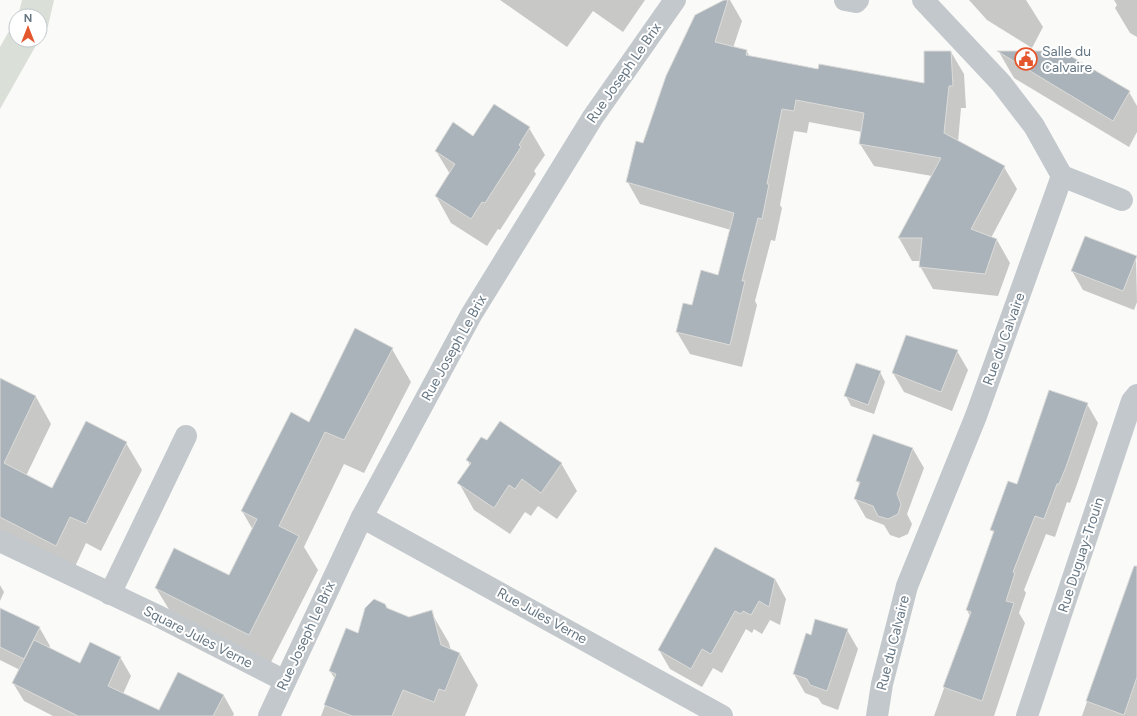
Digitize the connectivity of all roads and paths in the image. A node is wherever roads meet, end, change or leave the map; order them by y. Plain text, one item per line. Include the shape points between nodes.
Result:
1 (675, 0) edge
2 (845, 0) edge
3 (858, 0) edge
4 (923, 0) edge
5 (1062, 176) junction
6 (1122, 200) dead end
7 (1137, 395) edge
8 (186, 436) dead end
9 (362, 517) junction
10 (0, 541) edge
11 (110, 594) junction
12 (285, 681) junction
13 (268, 716) edge
14 (722, 716) edge
15 (877, 716) edge
16 (1027, 716) edge

1 - 9 street, Rue Joseph Le Brix via 593,117 471,315
2 - 3 street
4 - 5 street via 1001,83 1034,126
5 - 6 street
5 - 15 street, Rue du Calvaire via 976,416 907,586 882,684
7 - 16 street, Rue Duguay-Trouin via 1132,401
8 - 11 street
9 - 12 street, Rue Joseph Le Brix
9 - 14 street, Rue Jules Verne
10 - 11 street, Square Jules Verne
11 - 12 street, Square Jules Verne
12 - 13 street, Rue Joseph Le Brix

